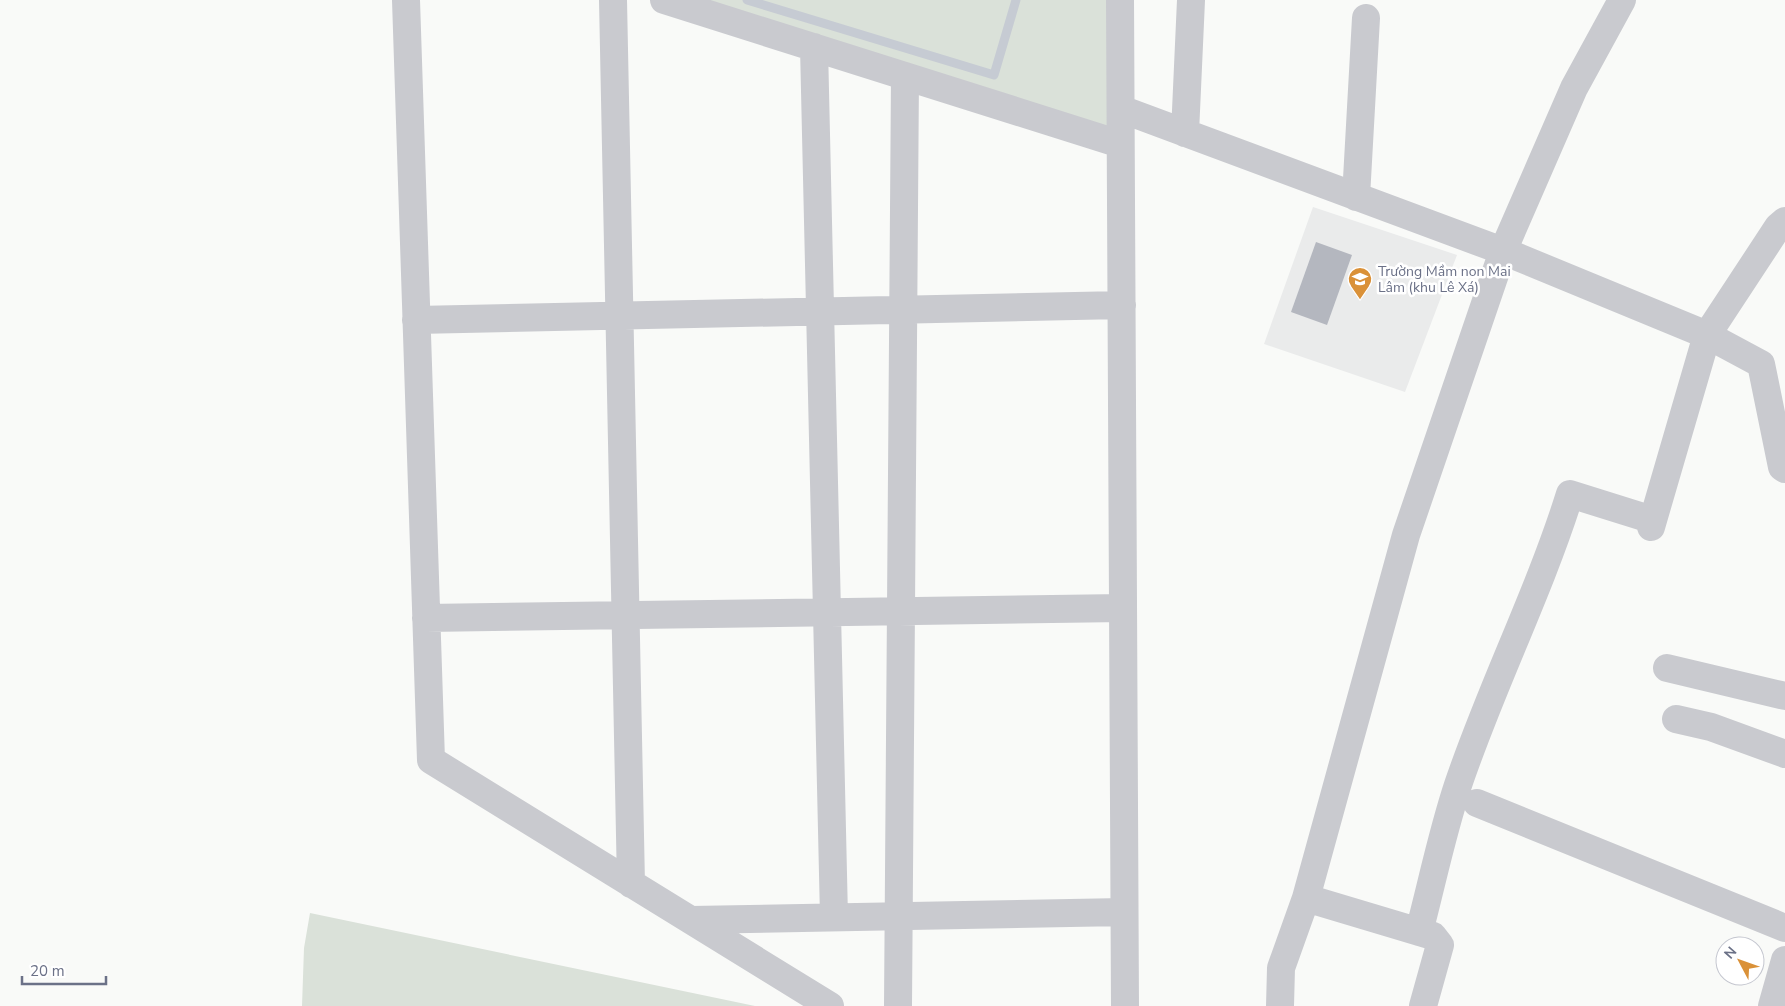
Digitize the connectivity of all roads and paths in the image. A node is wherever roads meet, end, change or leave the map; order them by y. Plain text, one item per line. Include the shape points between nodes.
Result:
1 (406, 0) edge
2 (613, 0) edge
3 (664, 0) edge
4 (1120, 0) edge
5 (1191, 0) edge
6 (1622, 0) edge
7 (1366, 18) dead end
8 (814, 47) junction
9 (905, 76) junction
10 (1121, 109) junction
11 (1185, 133) junction
12 (1120, 144) junction
13 (1356, 197) junction
14 (1785, 221) edge
15 (1503, 251) junction
16 (1122, 305) junction
17 (903, 310) junction
18 (820, 312) junction
19 (620, 316) junction
20 (416, 320) junction
21 (1707, 334) junction
22 (1785, 469) edge
23 (1123, 608) junction
24 (901, 611) junction
25 (827, 612) junction
26 (626, 616) junction
27 (426, 618) junction
28 (1667, 668) dead end
29 (1785, 696) edge
30 (1676, 719) dead end
31 (1785, 754) edge
32 (1477, 803) dead end
33 (631, 884) junction
34 (1306, 898) junction
35 (1124, 912) junction
36 (898, 916) junction
37 (834, 917) junction
38 (690, 920) junction
39 (1785, 928) edge
40 (1419, 932) junction
41 (1785, 960) edge
42 (830, 1006) edge
43 (898, 1006) edge
44 (1125, 1006) edge
45 (1280, 1006) edge
46 (1423, 1006) edge
47 (1772, 1006) edge

1 - 20 street
2 - 19 street
3 - 8 street
4 - 10 street
5 - 11 street
6 - 15 street via 1574,88
7 - 13 street
8 - 9 street
8 - 18 street
9 - 12 street
9 - 17 street
10 - 11 street
10 - 12 street
11 - 13 street
12 - 16 street
13 - 15 street
14 - 21 street
15 - 21 street
15 - 34 street via 1406,535
16 - 17 street
16 - 23 street
17 - 18 street
17 - 24 street
18 - 19 street
18 - 25 street
19 - 20 street
19 - 26 street
20 - 27 street
21 - 22 street via 1761,364
21 - 40 street via 1652,524 1570,494 1557,536 1458,786
23 - 24 street
23 - 35 street
24 - 25 street
24 - 36 street
25 - 26 street
25 - 37 street
26 - 27 street
26 - 33 street
27 - 33 street via 431,760
28 - 29 street
30 - 31 street via 1711,727
32 - 39 street
33 - 38 street
34 - 40 street
34 - 45 street via 1281,968
35 - 36 street
35 - 44 street
36 - 37 street
36 - 43 street
37 - 38 street
38 - 42 street
40 - 46 street via 1433,936 1440,945
41 - 47 street

